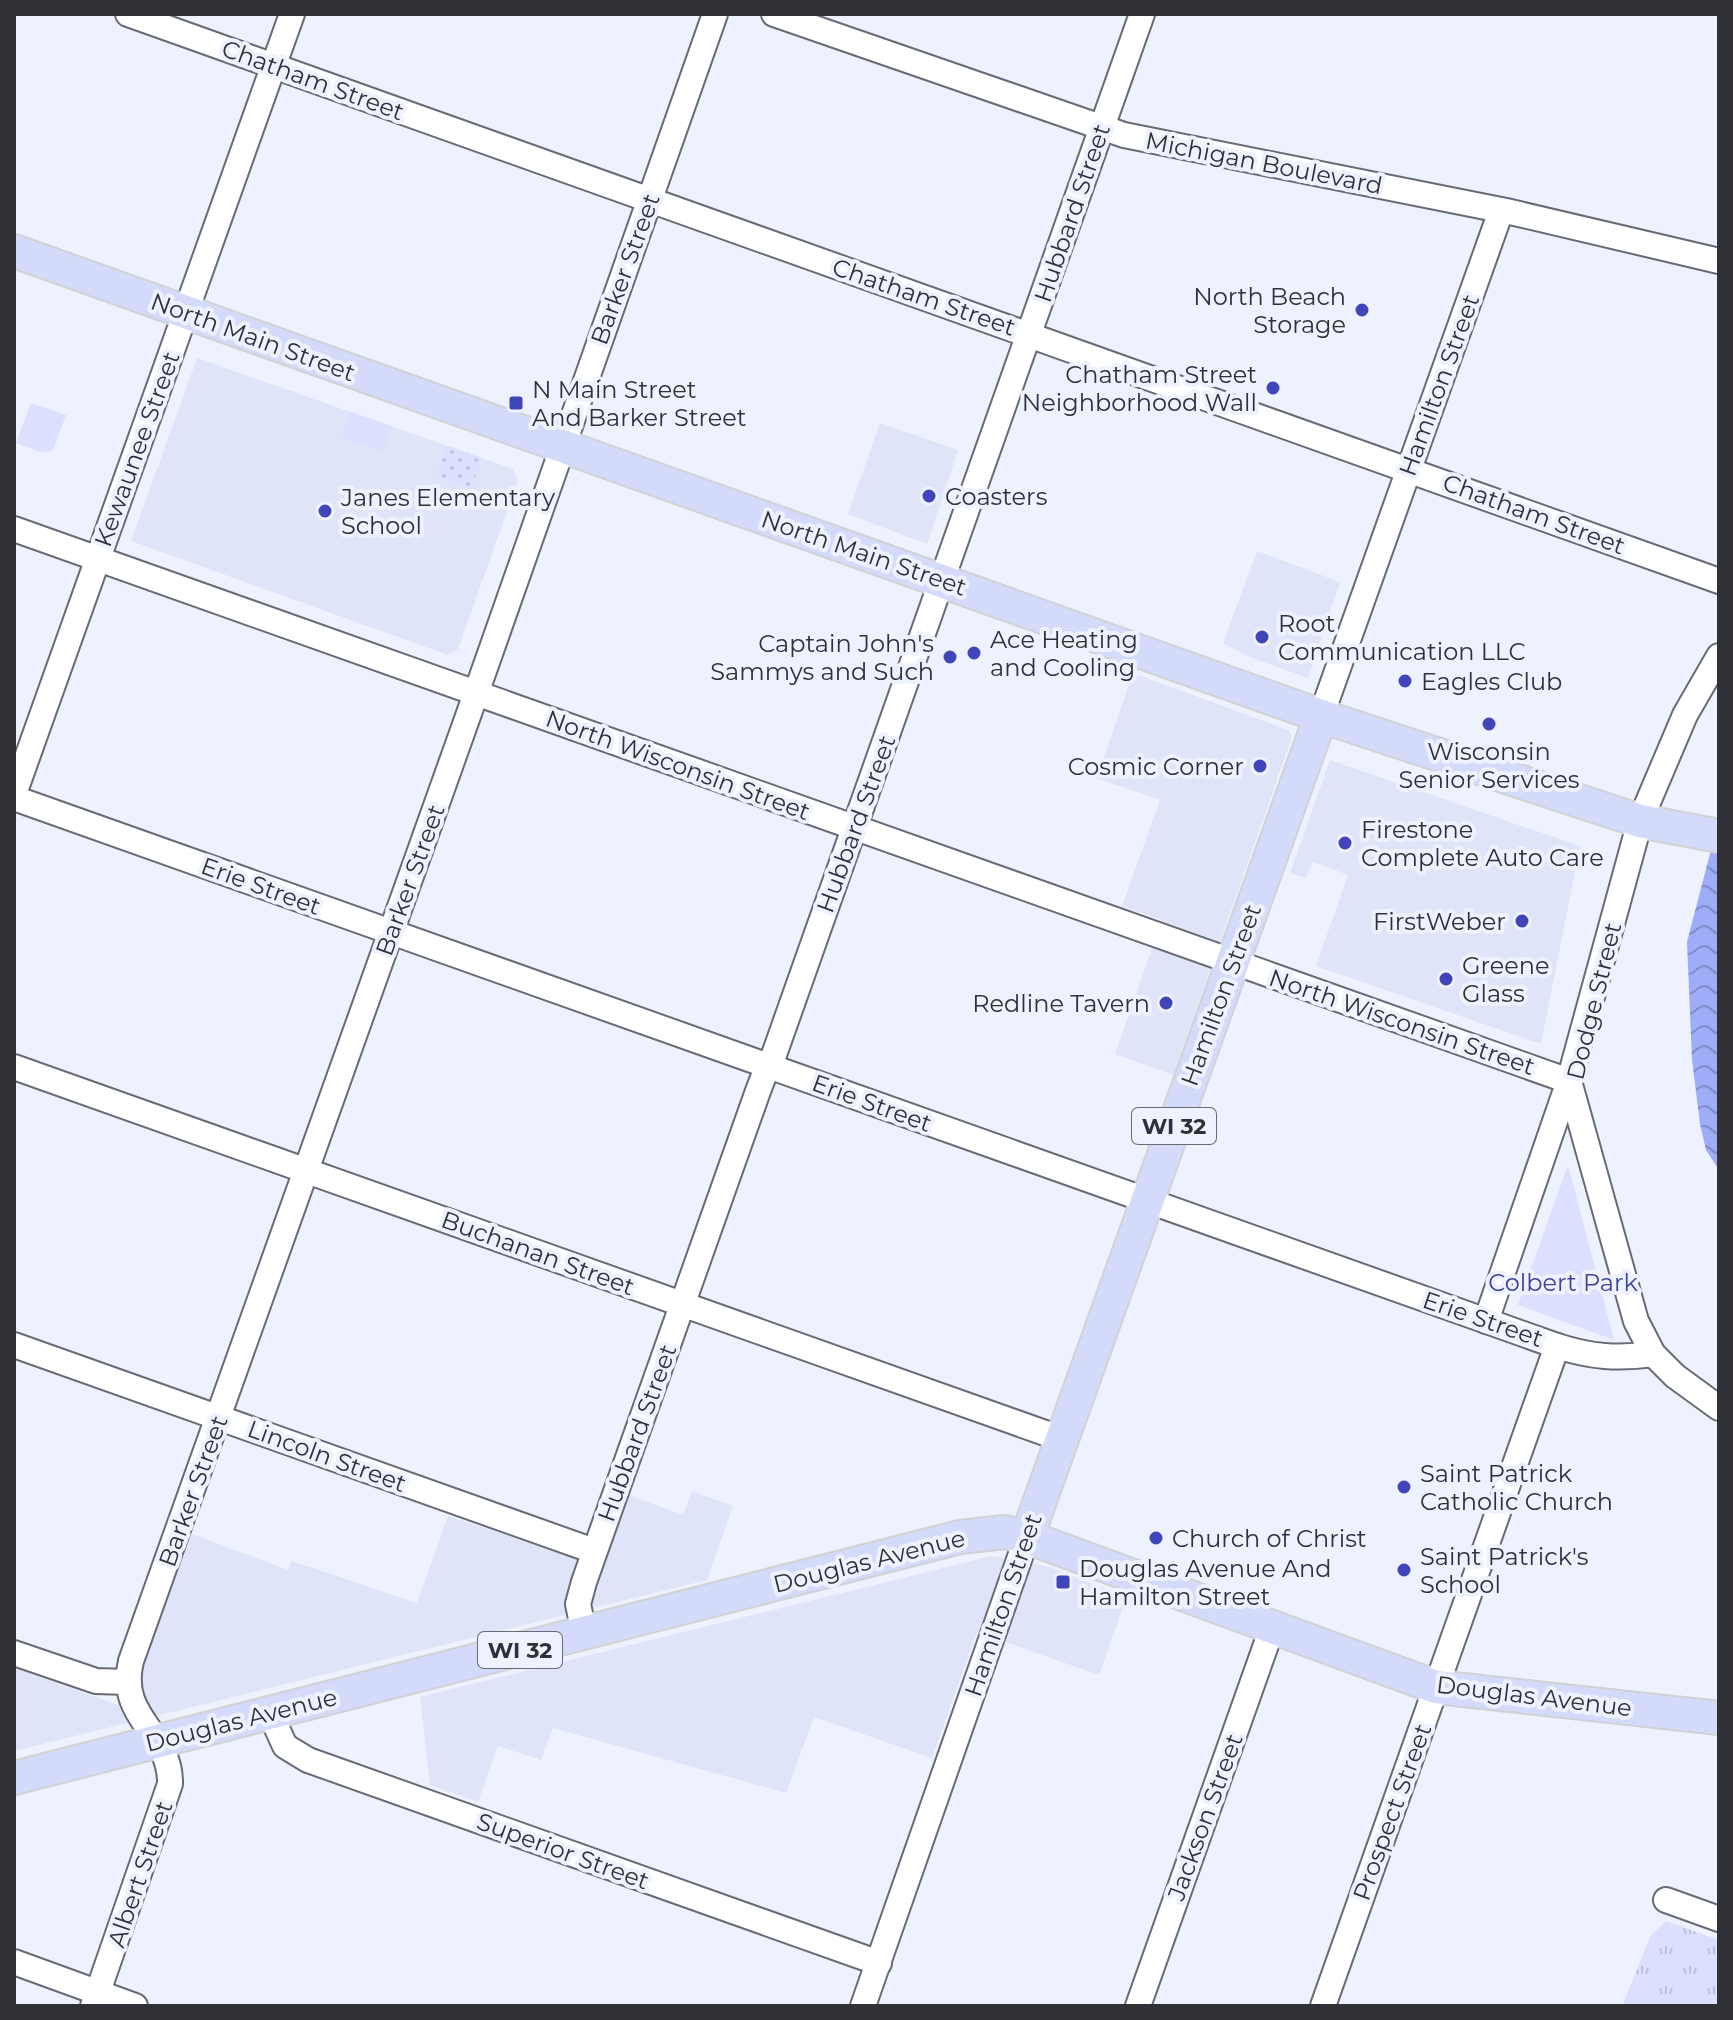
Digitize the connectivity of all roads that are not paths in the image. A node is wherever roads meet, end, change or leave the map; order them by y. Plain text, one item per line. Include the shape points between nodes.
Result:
1 (128, 14) edge
2 (292, 14) edge
3 (715, 14) edge
4 (774, 14) edge
5 (1142, 14) edge
6 (273, 65) junction
7 (1102, 128) junction
8 (649, 201) junction
9 (1501, 211) junction
10 (14, 251) edge
11 (1719, 261) edge
12 (185, 312) junction
13 (1030, 334) junction
14 (561, 447) junction
15 (1409, 469) junction
16 (14, 529) edge
17 (98, 559) junction
18 (942, 581) junction
19 (1719, 581) edge
20 (1719, 656) edge
21 (476, 693) junction
22 (1321, 716) junction
23 (14, 796) edge
24 (1640, 821) junction
25 (855, 828) junction
26 (1709, 835) edge
27 (392, 932) junction
28 (1232, 962) junction
29 (770, 1066) junction
30 (14, 1067) edge
31 (1569, 1081) junction
32 (307, 1171) junction
33 (1147, 1200) junction
34 (682, 1304) junction
35 (1486, 1321) junction
36 (14, 1345) edge
37 (1557, 1346) junction
38 (1653, 1354) junction
39 (1719, 1408) edge
40 (219, 1418) junction
41 (1062, 1439) junction
42 (1027, 1537) junction
43 (594, 1551) junction
44 (1272, 1628) junction
45 (584, 1633) junction
46 (14, 1653) edge
47 (128, 1682) junction
48 (1436, 1687) junction
49 (270, 1713) junction
50 (1719, 1718) edge
51 (158, 1741) junction
52 (14, 1778) edge
53 (1666, 1900) dead end
54 (1719, 1919) edge
55 (14, 1962) edge
56 (879, 1963) junction
57 (96, 1999) edge
58 (135, 2006) edge
59 (863, 2006) edge
60 (1138, 2006) edge
61 (1323, 2006) edge

1 - 6 street, Chatham Street
2 - 6 street, Kewaunee Street
3 - 8 street, Barker Street
4 - 7 street, Michigan Boulevard
5 - 7 street, Hubbard Street
6 - 8 street, Chatham Street
6 - 12 street, Kewaunee Street
7 - 9 street, Michigan Boulevard
7 - 13 street, Hubbard Street
8 - 13 street, Chatham Street
8 - 14 street, Barker Street
9 - 11 street, Michigan Boulevard
9 - 15 street, Hamilton Street
10 - 12 main road, North Main Street
12 - 14 main road, North Main Street
12 - 17 street, Kewaunee Street
13 - 15 street, Chatham Street
13 - 18 street, Hubbard Street
14 - 18 main road, North Main Street
14 - 21 street, Barker Street
15 - 19 street, Chatham Street
15 - 22 street, Hamilton Street
16 - 17 street, North Wisconsin Street
17 - 21 street, North Wisconsin Street
17 - 23 street, Kewaunee Street
18 - 22 main road, North Main Street
18 - 25 street, Hubbard Street
20 - 24 street, Dodge Street via 1680,726
21 - 25 street, North Wisconsin Street
21 - 27 street, Barker Street
22 - 24 main road, North Main Street
22 - 28 main road, Hamilton Street / WI 32
23 - 27 street, Erie Street
24 - 26 main road, North Main Street
24 - 31 street, Dodge Street
25 - 28 street, North Wisconsin Street
25 - 29 street, Hubbard Street
27 - 29 street, Erie Street
27 - 32 street, Barker Street
28 - 31 street, North Wisconsin Street
28 - 33 main road, Hamilton Street / WI 32
29 - 33 street, Erie Street
29 - 34 street, Hubbard Street
30 - 32 street, Buchanan Street
31 - 35 street
31 - 38 street, Dodge Street via 1636,1321
32 - 34 street, Buchanan Street
32 - 40 street, Barker Street
33 - 35 street, Erie Street
33 - 41 main road, Hamilton Street / WI 32
34 - 41 street, Buchanan Street
34 - 43 street, Hubbard Street
35 - 37 street, Erie Street
36 - 40 street, Lincoln Street
37 - 38 street, Erie Street via 1602,1358
37 - 48 street, Prospect Street
38 - 39 street
40 - 43 street, Lincoln Street
40 - 47 street, Barker Street via 131,1661
41 - 42 main road, Hamilton Street / WI 32
42 - 44 main road, Douglas Avenue
42 - 45 main road, Douglas Avenue / WI 32 via 1004,1532 960,1537
42 - 56 street, Hamilton Street
43 - 45 street, Hubbard Street via 579,1600
44 - 48 main road, Douglas Avenue
44 - 60 street, Jackson Street
45 - 49 main road, Douglas Avenue / WI 32
46 - 47 street via 96,1681
47 - 51 street via 136,1711
48 - 50 main road, Douglas Avenue
48 - 61 street, Prospect Street
49 - 51 main road, Douglas Avenue / WI 32
49 - 56 street, Superior Street via 284,1744 303,1757
51 - 52 main road, Douglas Avenue / WI 32
51 - 57 street, Albert Street via 170,1771 169,1792
53 - 54 street
55 - 57 street
56 - 59 street, Hamilton Street
57 - 58 street

